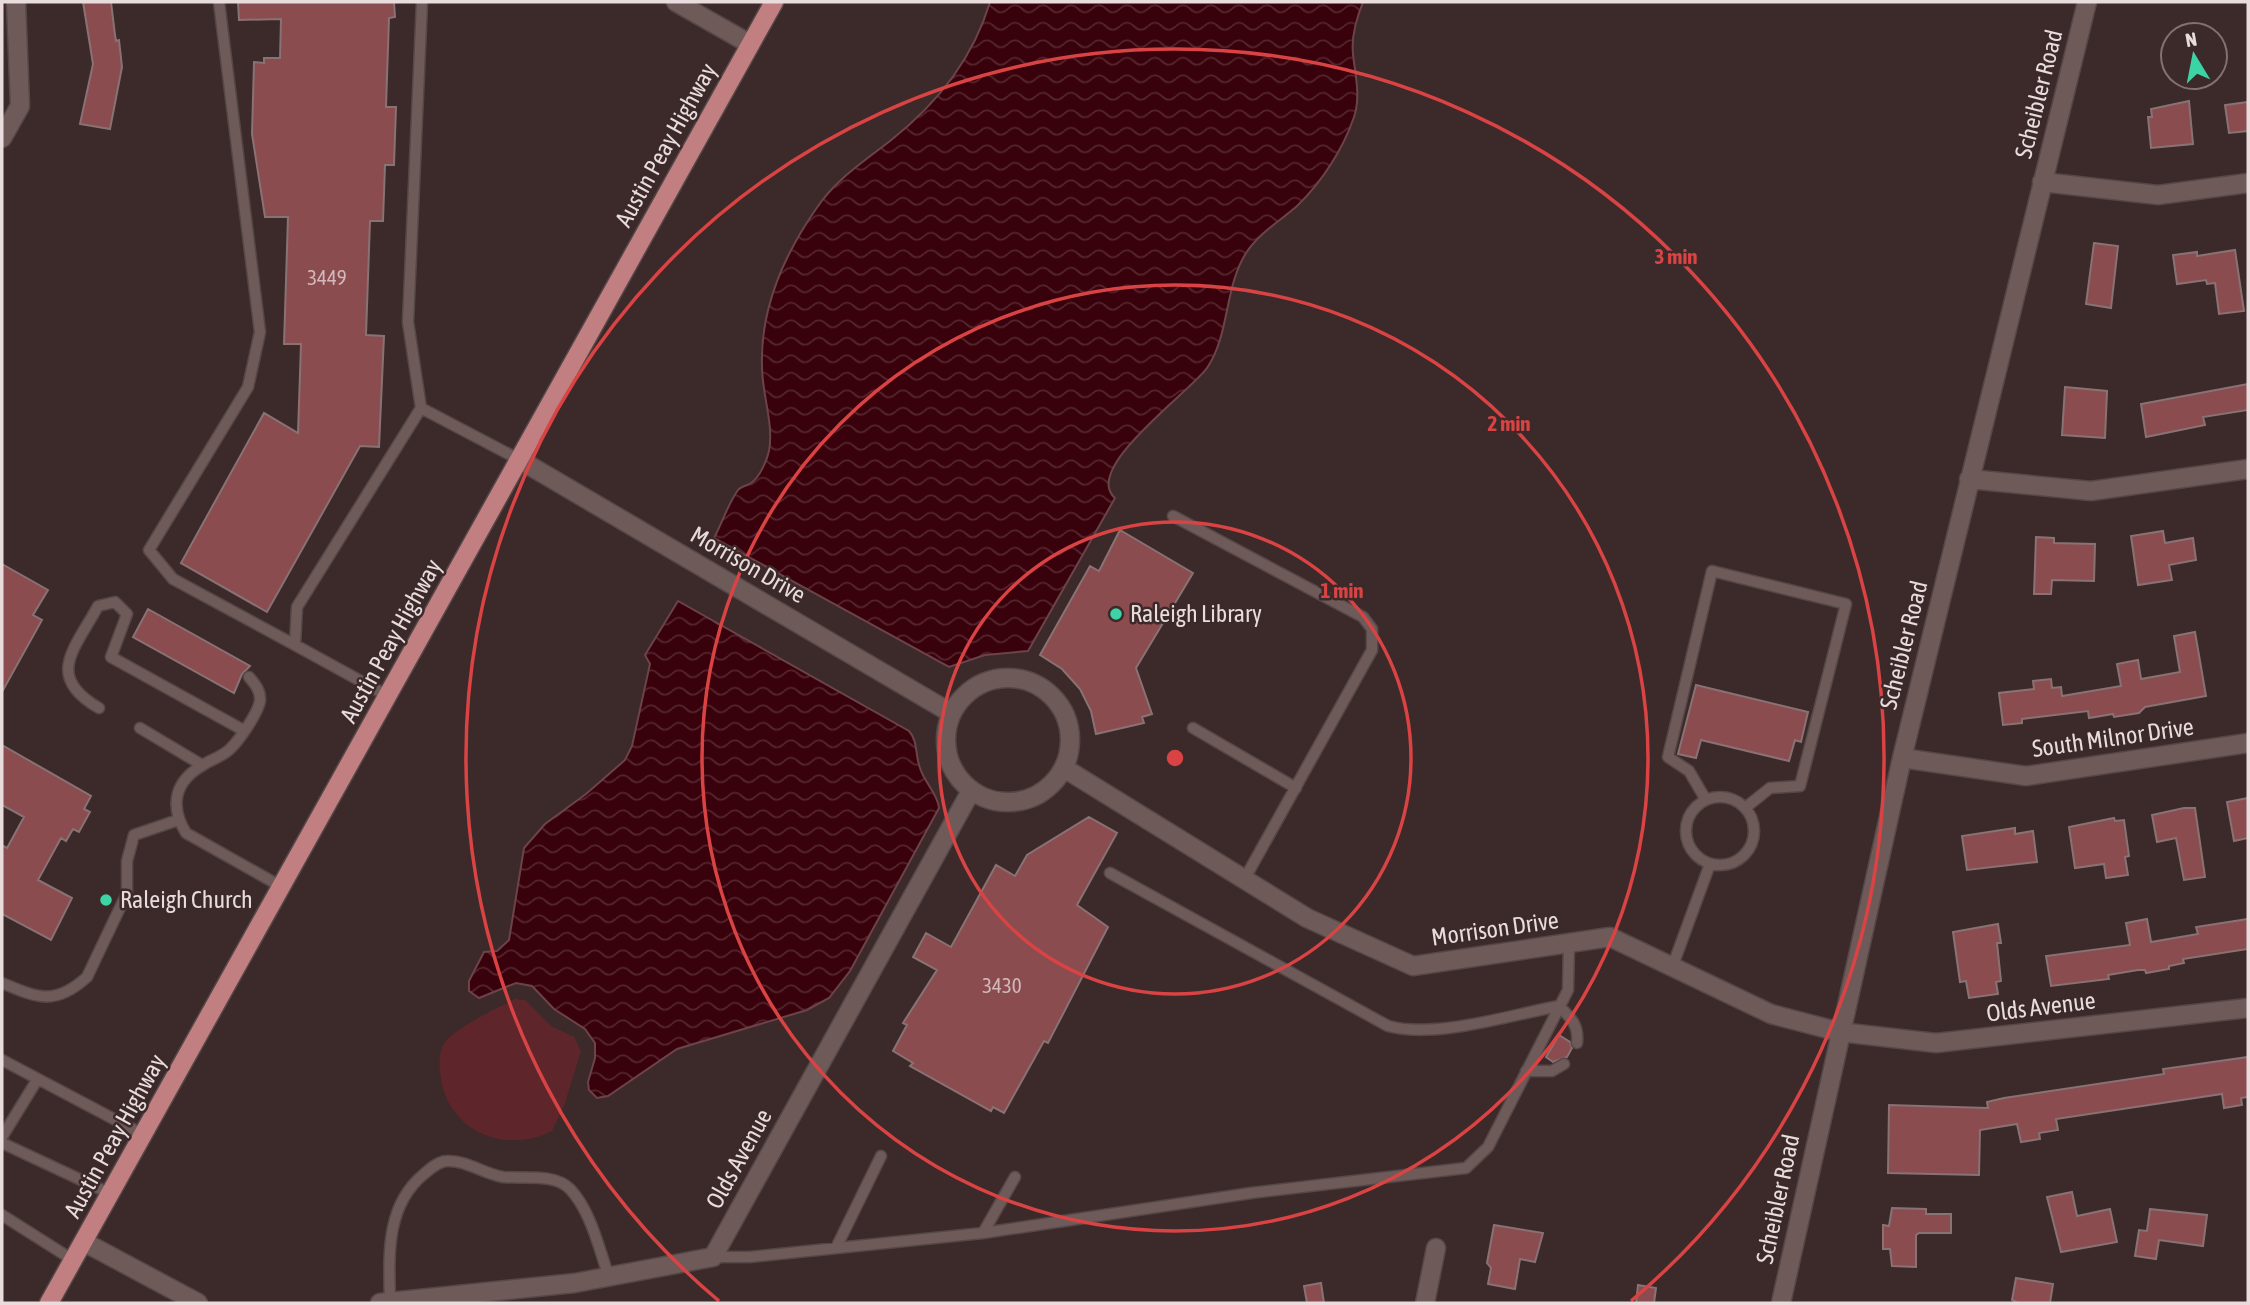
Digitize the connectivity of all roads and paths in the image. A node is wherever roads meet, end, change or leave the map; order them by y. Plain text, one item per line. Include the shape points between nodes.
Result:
1 (16, 2) edge
2 (219, 2) edge
3 (422, 2) edge
4 (676, 2) edge
5 (774, 2) edge
6 (2088, 2) edge
7 (10, 24) edge
8 (750, 44) junction
9 (2, 138) edge
10 (2042, 182) junction
11 (2248, 183) edge
12 (421, 408) junction
13 (520, 460) junction
14 (2248, 469) edge
15 (1969, 479) junction
16 (1173, 516) dead end
17 (295, 645) junction
18 (248, 677) dead end
19 (388, 696) junction
20 (99, 708) dead end
21 (951, 713) junction
22 (140, 728) dead end
23 (1193, 728) dead end
24 (243, 730) junction
25 (2248, 743) edge
26 (1902, 758) junction
27 (202, 765) junction
28 (1064, 768) junction
29 (1296, 788) junction
30 (971, 791) junction
31 (1706, 800) junction
32 (1745, 808) junction
33 (178, 820) junction
34 (1710, 864) junction
35 (1110, 873) dead end
36 (1244, 880) junction
37 (282, 887) junction
38 (1569, 943) junction
39 (1673, 965) junction
40 (2, 983) edge
41 (1559, 1006) junction
42 (2248, 1007) edge
43 (1840, 1032) junction
44 (1577, 1043) dead end
45 (2, 1060) edge
46 (1564, 1064) dead end
47 (1525, 1071) junction
48 (37, 1080) junction
49 (144, 1135) junction
50 (2, 1137) edge
51 (2, 1143) edge
52 (881, 1156) dead end
53 (1015, 1177) dead end
54 (111, 1194) junction
55 (2, 1215) edge
56 (982, 1233) junction
57 (84, 1242) junction
58 (836, 1248) junction
59 (1436, 1248) dead end
60 (713, 1257) junction
61 (73, 1260) junction
62 (609, 1277) junction
63 (49, 1303) edge
64 (198, 1303) edge
65 (385, 1303) edge
66 (1425, 1303) edge
67 (1781, 1303) edge

1 - 7 street
2 - 17 lane via 260,332 248,387 149,550 173,579
3 - 12 lane via 408,322
4 - 8 street
5 - 8 main road, Austin Peay Highway
6 - 10 street, Scheibler Road
7 - 9 street via 20,106
8 - 13 main road, Austin Peay Highway
10 - 11 street via 2158,195
10 - 15 street, Scheibler Road
12 - 13 lane
12 - 17 lane via 297,607
13 - 19 main road, Austin Peay Highway
13 - 21 street, Morrison Drive
14 - 15 street via 2091,491
15 - 26 street, Scheibler Road
16 - 29 lane via 1363,617 1372,629 1372,650
17 - 19 lane
18 - 24 lane via 257,687 260,702
19 - 37 main road, Austin Peay Highway
20 - 24 lane via 77,696 68,681 68,664 98,606 115,602 127,614 111,657
21 - 28 street via 978,685 1006,678 1035,684 1063,711 1070,749
21 - 30 street via 945,734 947,756
22 - 27 lane
23 - 29 lane
24 - 27 lane via 231,748
25 - 26 street, South Milnor Drive via 2026,776
26 - 43 street, Scheibler Road
27 - 33 lane via 183,779 174,799
28 - 30 street via 1051,785 1033,797 1012,802 990,800
28 - 36 street, Morrison Drive
29 - 36 lane
30 - 60 street, Olds Avenue
31 - 32 lane via 1727,798
31 - 32 lane via 1689,771 1668,757 1712,571 1846,604 1800,786 1770,788
31 - 34 lane via 1690,814 1685,834 1693,853
32 - 34 lane via 1754,828 1749,850 1732,863
33 - 37 lane via 186,833 205,846
33 - 40 lane via 134,835 127,893 87,977 52,998
34 - 39 lane
35 - 41 lane via 1388,1026 1428,1029
36 - 38 street, Morrison Drive via 1307,918 1413,966
37 - 49 main road, Austin Peay Highway
38 - 39 street, Morrison Drive via 1610,937
38 - 41 lane via 1568,990
39 - 43 street, Morrison Drive via 1771,1014
41 - 44 lane via 1578,1029
41 - 47 lane
42 - 43 street, Olds Avenue via 1936,1044
43 - 67 street, Scheibler Road
45 - 48 lane
46 - 47 lane via 1552,1071
47 - 56 lane via 1488,1147 1466,1168 1251,1193
48 - 49 lane
48 - 50 lane
49 - 54 main road, Austin Peay Highway
51 - 54 lane
52 - 58 lane
53 - 56 lane
54 - 57 main road, Austin Peay Highway
55 - 61 lane
56 - 58 lane
57 - 61 main road, Austin Peay Highway
57 - 64 street
58 - 60 lane
59 - 66 street
60 - 62 street
61 - 63 main road, Austin Peay Highway
62 - 65 street
62 - 65 lane via 570,1189 558,1181 496,1176 456,1161 442,1161 413,1183 400,1206 391,1229

